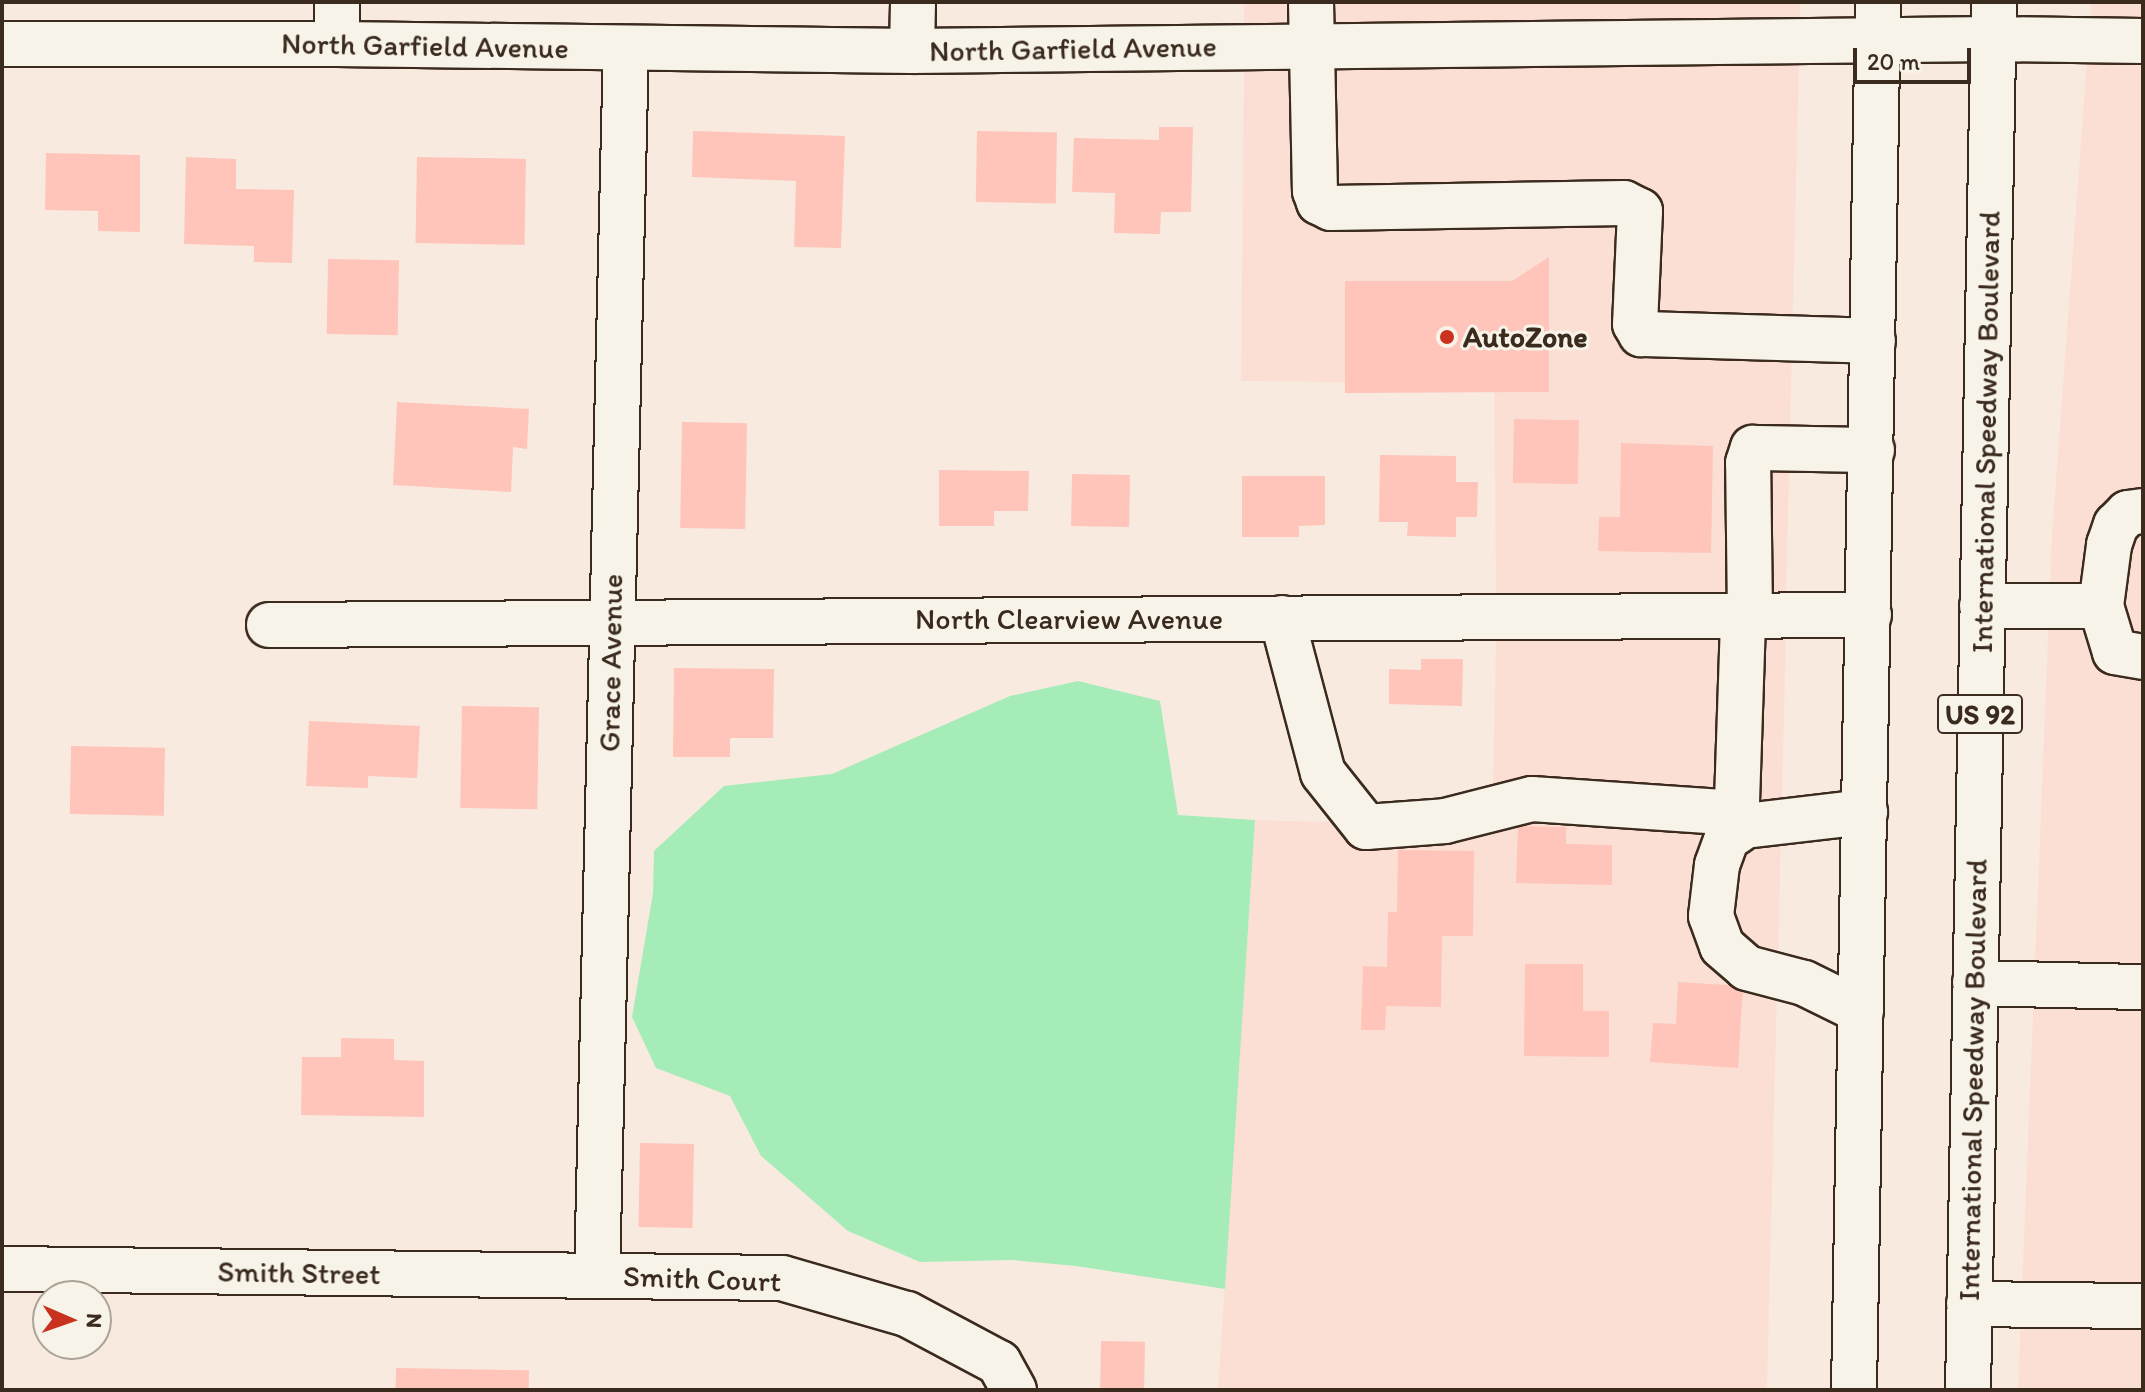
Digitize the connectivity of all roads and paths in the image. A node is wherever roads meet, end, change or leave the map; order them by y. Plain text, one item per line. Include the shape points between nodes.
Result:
1 (913, 2) edge
2 (1311, 2) edge
3 (1994, 20) edge
4 (1878, 21) edge
5 (337, 23) edge
6 (2143, 41) edge
7 (2, 44) edge
8 (1312, 47) junction
9 (626, 49) junction
10 (912, 51) junction
11 (1873, 341) junction
12 (1872, 450) junction
13 (2143, 511) edge
14 (1982, 606) junction
15 (2101, 606) junction
16 (1869, 615) junction
17 (1746, 616) junction
18 (1282, 618) junction
19 (612, 620) junction
20 (269, 625) dead end
21 (2143, 657) edge
22 (1865, 812) junction
23 (1736, 823) junction
24 (1975, 983) junction
25 (2143, 987) edge
26 (1861, 1011) junction
27 (2, 1269) edge
28 (597, 1276) junction
29 (1969, 1304) junction
30 (2143, 1306) edge
31 (1014, 1390) edge
32 (1854, 1390) edge
33 (1968, 1390) edge

1 - 10 street
2 - 8 street
3 - 4 street, North Garfield Avenue
3 - 6 street, North Garfield Avenue
3 - 14 street, International Speedway Boulevard / US 92
4 - 8 street, North Garfield Avenue
4 - 11 street
5 - 7 street, North Garfield Avenue
5 - 9 street, North Garfield Avenue
8 - 10 street, North Garfield Avenue
8 - 11 street via 1319,202 1331,208 1624,203 1640,211 1635,324 1641,334
9 - 10 street, North Garfield Avenue
9 - 19 street, Grace Avenue
11 - 12 street
12 - 16 street
12 - 17 street via 1753,448 1748,463
13 - 15 street via 2128,513 2116,525
14 - 15 street
14 - 24 street, International Speedway Boulevard / US 92
15 - 21 street via 2115,652
16 - 17 street, North Clearview Avenue
16 - 22 street
17 - 18 street, North Clearview Avenue
17 - 23 street
18 - 19 street, North Clearview Avenue
18 - 23 street via 1323,773 1366,827 1445,821 1532,799
19 - 20 street, North Clearview Avenue
19 - 28 street, Grace Avenue
22 - 23 street
22 - 26 street
23 - 26 street via 1717,865 1711,916 1722,946 1747,968 1804,983
24 - 25 street
24 - 29 street, International Speedway Boulevard / US 92
26 - 32 street
27 - 28 street, Smith Street
28 - 31 street, Smith Court via 782,1278 907,1314 999,1363
29 - 30 street
29 - 33 street, International Speedway Boulevard / US 92

